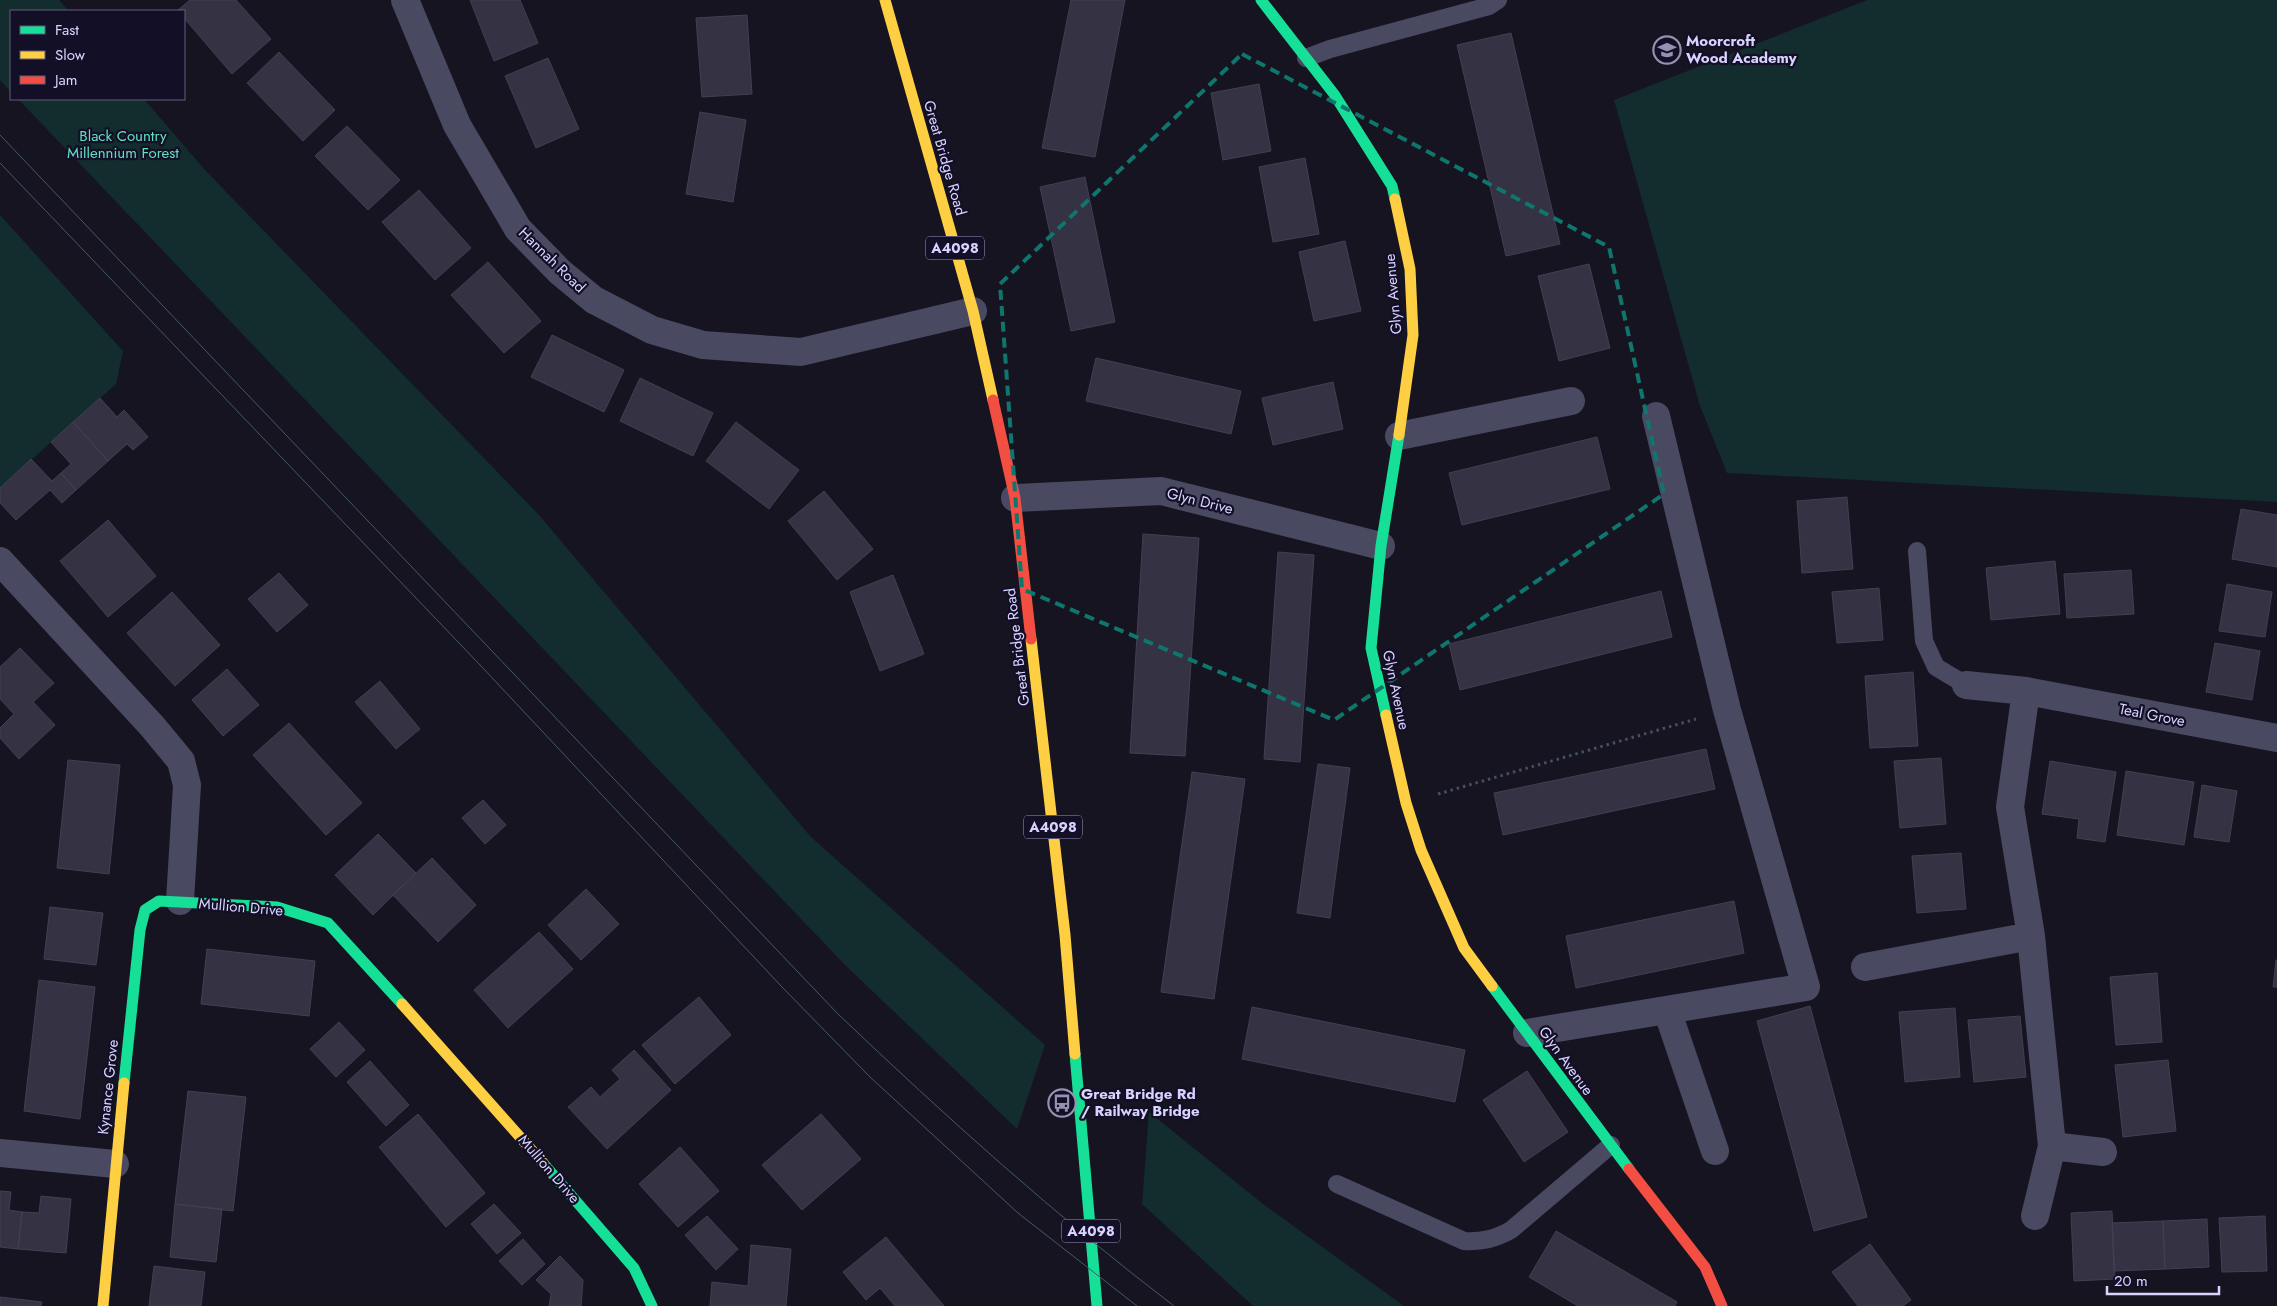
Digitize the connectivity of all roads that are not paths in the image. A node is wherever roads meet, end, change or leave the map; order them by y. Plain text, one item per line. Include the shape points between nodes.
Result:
1 (405, 0) edge
2 (885, 0) edge
3 (1262, 0) edge
4 (1498, 0) edge
5 (1306, 58) junction
6 (973, 311) junction
7 (1571, 401) dead end
8 (1656, 416) dead end
9 (1399, 436) junction
10 (1014, 498) junction
11 (1381, 546) junction
12 (1917, 551) dead end
13 (0, 561) edge
14 (1966, 685) joint
15 (2026, 691) junction
16 (2277, 738) edge
17 (180, 901) junction
18 (2031, 936) junction
19 (1865, 967) dead end
20 (1668, 1010) junction
21 (1527, 1034) junction
22 (1610, 1145) junction
23 (2052, 1146) junction
24 (1716, 1151) dead end
25 (2103, 1152) dead end
26 (0, 1153) edge
27 (115, 1164) junction
28 (1337, 1184) dead end
29 (2035, 1216) dead end
30 (103, 1306) edge
31 (652, 1306) edge
32 (1097, 1306) edge
33 (1722, 1306) edge

1 - 6 street, Hannah Road via 457,125 518,229 560,272 594,300 652,330 703,345 800,352
2 - 6 street, Great Bridge Road / A4098
3 - 5 street, Glyn Avenue
4 - 5 lane via 1489,6
5 - 9 street, Glyn Avenue via 1334,94 1392,186 1410,269 1413,334
6 - 10 street, Great Bridge Road / A4098
7 - 9 street
8 - 20 street via 1727,710 1806,987
9 - 11 street, Glyn Avenue
10 - 11 street, Glyn Drive via 1161,491
10 - 32 street, Great Bridge Road / A4098 via 1065,935
11 - 21 street, Glyn Avenue via 1371,648 1406,803 1421,850 1464,948
12 - 14 lane via 1924,641 1936,666
13 - 17 street, Mullion Drive via 181,761 187,785
14 - 15 street, Teal Grove
15 - 16 street, Teal Grove
15 - 18 street via 2010,807
17 - 27 street, Kynance Grove via 159,901 145,910 140,930
17 - 31 street, Mullion Drive via 277,907 328,923 494,1106 634,1268
18 - 19 street
18 - 23 street
20 - 21 street
20 - 24 street
21 - 22 street, Glyn Avenue
22 - 28 lane via 1511,1230 1497,1238 1478,1242 1464,1241
22 - 33 street, Glyn Avenue via 1705,1267
23 - 25 street
23 - 29 street
26 - 27 street
27 - 30 street, Kynance Grove

